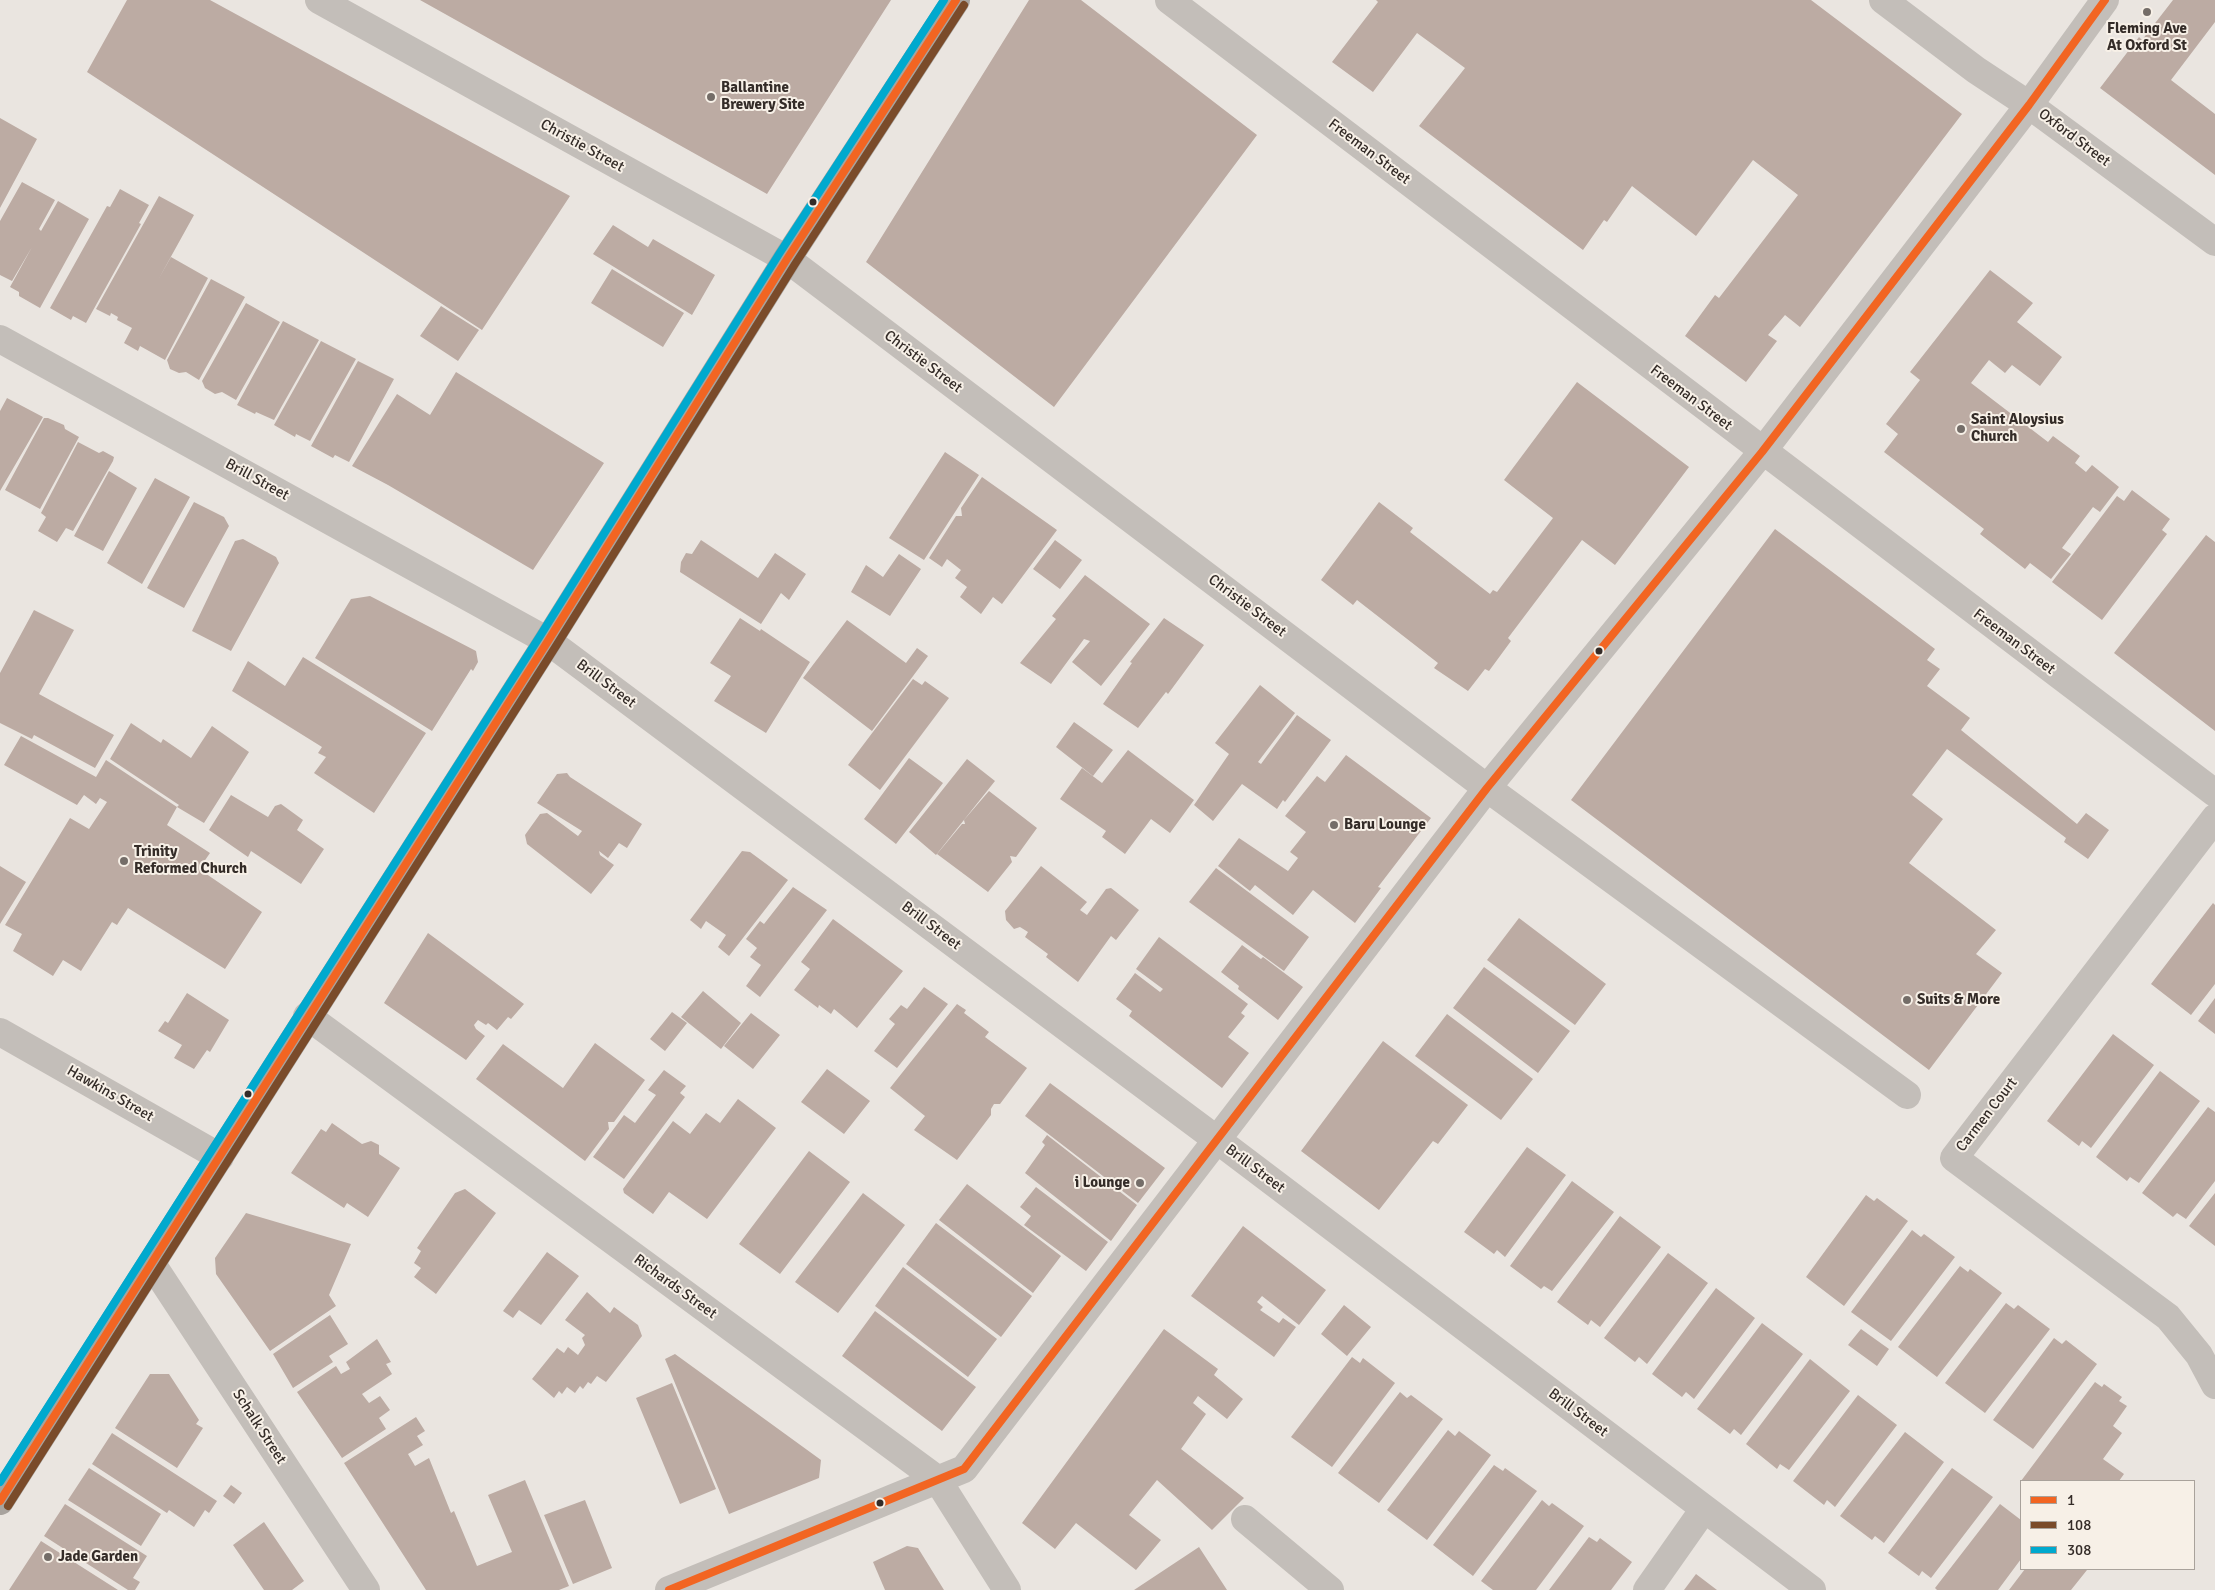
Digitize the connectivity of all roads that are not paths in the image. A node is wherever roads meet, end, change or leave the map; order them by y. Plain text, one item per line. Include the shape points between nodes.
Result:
1 (318, 0) edge
2 (956, 0) edge
3 (1169, 0) edge
4 (1883, 0) edge
5 (2105, 0) edge
6 (2029, 105) junction
7 (2215, 242) edge
8 (787, 259) junction
9 (0, 339) edge
10 (1762, 452) junction
11 (548, 641) junction
12 (1487, 788) junction
13 (2215, 793) edge
14 (2215, 818) edge
15 (307, 1016) junction
16 (0, 1032) edge
17 (1907, 1095) dead end
18 (1216, 1139) junction
19 (220, 1157) junction
20 (152, 1264) junction
21 (2215, 1385) edge
22 (937, 1479) junction
23 (0, 1501) edge
24 (1704, 1509) junction
25 (1245, 1519) dead end
26 (366, 1590) edge
27 (669, 1590) edge
28 (1007, 1590) edge
29 (1330, 1590) edge
30 (1647, 1590) edge
31 (1812, 1590) edge

1 - 8 street, Christie Street
2 - 8 main road
3 - 10 street, Freeman Street
4 - 6 street, Oxford Street via 1976,70
5 - 6 street
6 - 7 street, Oxford Street
6 - 10 street
8 - 11 main road
8 - 12 street, Christie Street
9 - 11 street, Brill Street
10 - 12 street
10 - 13 street, Freeman Street
11 - 15 main road
11 - 18 street, Brill Street
12 - 17 street, Christie Street
12 - 18 street
14 - 21 street, Carmen Court via 1954,1158 2168,1317 2199,1356
15 - 19 main road
15 - 22 street, Richards Street
16 - 19 street, Hawkins Street
18 - 22 street via 964,1468
18 - 24 street, Brill Street
19 - 20 main road
20 - 23 main road
20 - 26 street, Schalk Street
22 - 27 street
22 - 28 street, Richards Street
24 - 30 street
24 - 31 street, Brill Street
25 - 29 street

